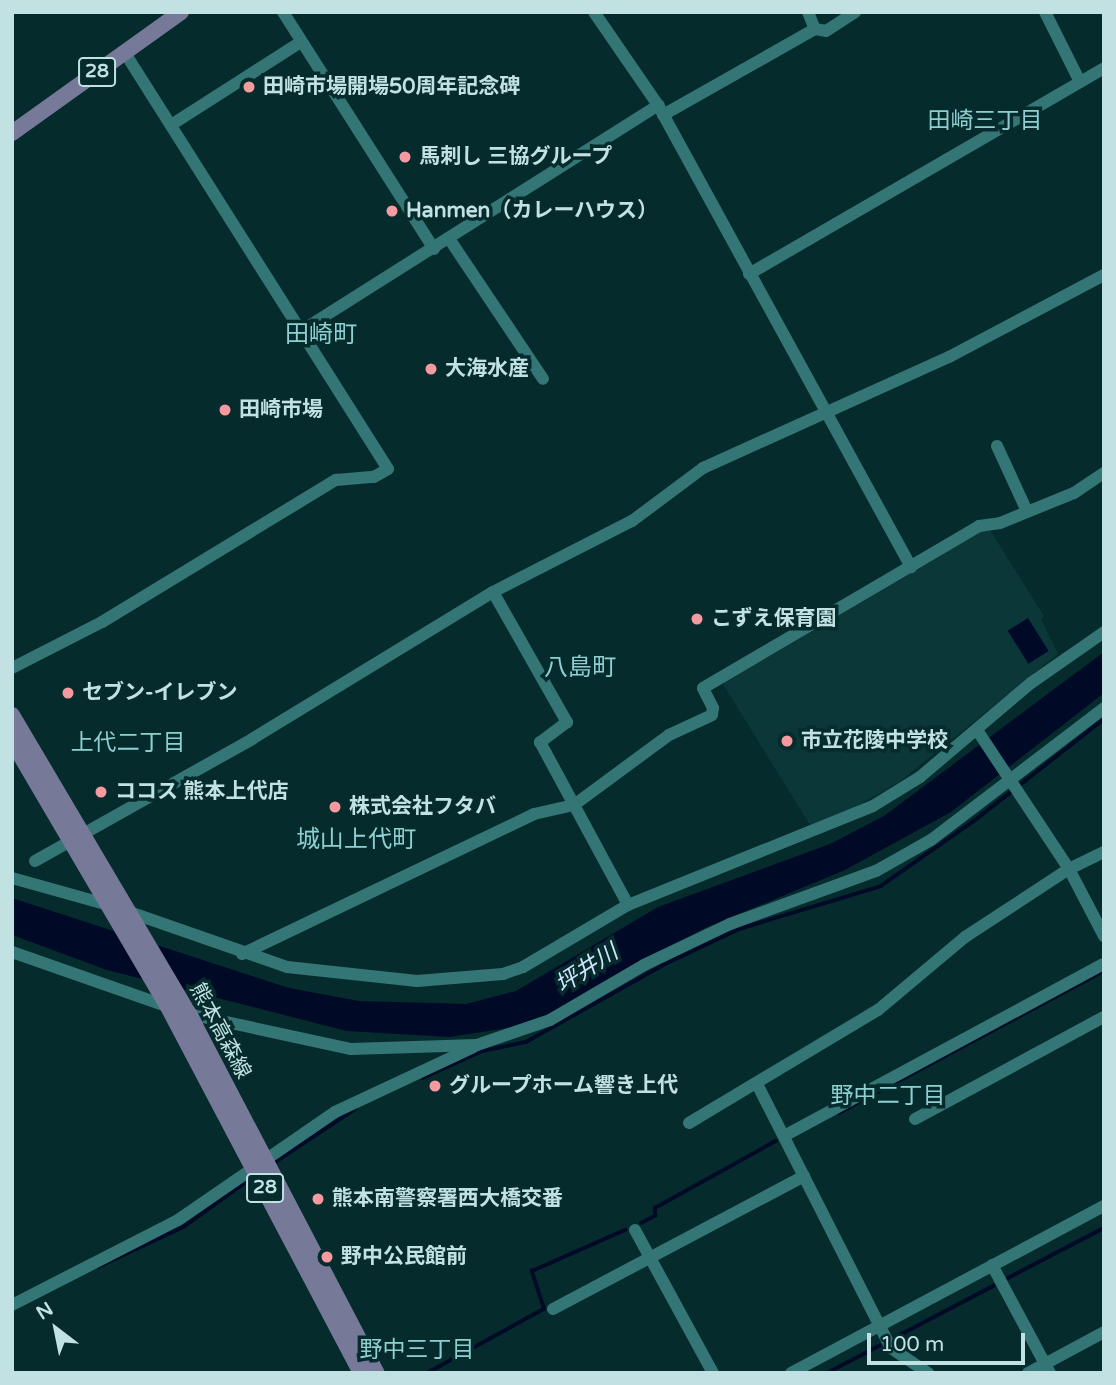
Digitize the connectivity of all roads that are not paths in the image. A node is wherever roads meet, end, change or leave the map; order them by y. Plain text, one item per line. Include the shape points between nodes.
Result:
1 (181, 12) edge
2 (283, 12) edge
3 (594, 12) edge
4 (808, 12) edge
5 (855, 12) edge
6 (1045, 12) edge
7 (814, 29) junction
8 (302, 42) junction
9 (125, 52) junction
10 (1104, 68) edge
11 (1080, 82) junction
12 (660, 110) junction
13 (171, 125) junction
14 (12, 133) edge
15 (450, 240) junction
16 (434, 249) junction
17 (749, 274) junction
18 (1104, 275) edge
19 (302, 331) junction
20 (543, 379) dead end
21 (822, 412) junction
22 (997, 446) dead end
23 (1104, 473) edge
24 (1026, 509) junction
25 (911, 567) junction
26 (493, 592) junction
27 (1104, 632) edge
28 (12, 668) edge
29 (1104, 708) edge
30 (12, 715) edge
31 (979, 734) junction
32 (12, 741) edge
33 (1011, 777) junction
34 (574, 805) junction
35 (79, 837) junction
36 (1104, 852) edge
37 (35, 861) dead end
38 (1069, 869) junction
39 (12, 878) edge
40 (628, 905) junction
41 (111, 906) junction
42 (132, 914) junction
43 (1104, 936) edge
44 (12, 951) edge
45 (243, 954) junction
46 (1104, 964) edge
47 (167, 1005) junction
48 (189, 1014) junction
49 (1104, 1017) edge
50 (477, 1045) junction
51 (757, 1084) junction
52 (915, 1119) dead end
53 (688, 1124) dead end
54 (784, 1136) junction
55 (259, 1163) junction
56 (804, 1176) junction
57 (1104, 1206) edge
58 (635, 1230) dead end
59 (650, 1257) junction
60 (992, 1265) junction
61 (12, 1305) edge
62 (552, 1308) dead end
63 (879, 1326) junction
64 (1104, 1332) edge
65 (1047, 1368) edge
66 (361, 1373) edge
67 (377, 1373) edge
68 (713, 1373) edge
69 (792, 1373) edge
70 (928, 1373) edge
71 (1028, 1373) edge

1 - 9 main road, 28
2 - 8 street
3 - 12 street
4 - 7 street
5 - 7 street via 826,31
6 - 11 street
7 - 12 street
8 - 13 street
8 - 16 street
9 - 13 street
9 - 14 main road, 28
10 - 11 street
11 - 17 street
12 - 15 street
12 - 17 street
13 - 19 street
15 - 16 street
15 - 20 street
16 - 19 street
17 - 21 street
18 - 21 street via 949,357
19 - 28 street via 388,469 374,477 336,480 102,622
21 - 25 street
21 - 26 street via 704,468 632,521
22 - 24 street
23 - 24 street via 1073,493
24 - 25 street via 1000,523 979,526
25 - 34 street via 703,688 712,715 669,735
26 - 34 street via 567,722 540,742
26 - 35 street via 252,739
27 - 31 street via 1031,683
29 - 33 street
30 - 35 main road, 熊本高森線 / 28
31 - 33 street
31 - 40 street via 873,806
32 - 35 main road, 熊本高森線 / 28
33 - 38 street
33 - 50 street via 931,841 876,871 730,925 644,965 550,1020
34 - 40 street
34 - 45 street via 534,814
35 - 37 street
35 - 41 main road, 熊本高森線 / 28
35 - 42 main road, 熊本高森線 / 28
36 - 38 street
38 - 43 street
38 - 51 street via 965,937 878,1010
39 - 41 street
40 - 45 street via 523,967 469,979 356,977 287,967
41 - 42 street
41 - 47 main road, 熊本高森線 / 28
42 - 45 street
42 - 48 main road, 熊本高森線 / 28
44 - 47 street
46 - 54 street
47 - 48 street
47 - 55 main road, 熊本高森線 / 28
48 - 50 street via 351,1049
48 - 55 main road, 熊本高森線 / 28
49 - 52 street
50 - 55 street via 371,1093
51 - 53 street
51 - 54 street
54 - 56 street
55 - 61 street via 178,1220
55 - 66 main road, 熊本高森線 / 28
55 - 67 main road, 熊本高森線 / 28
56 - 59 street
56 - 63 street
57 - 60 street
58 - 59 street
59 - 62 street
59 - 68 street
60 - 63 street
60 - 65 street
63 - 69 street
63 - 70 street via 891,1348
64 - 65 street
65 - 71 street

